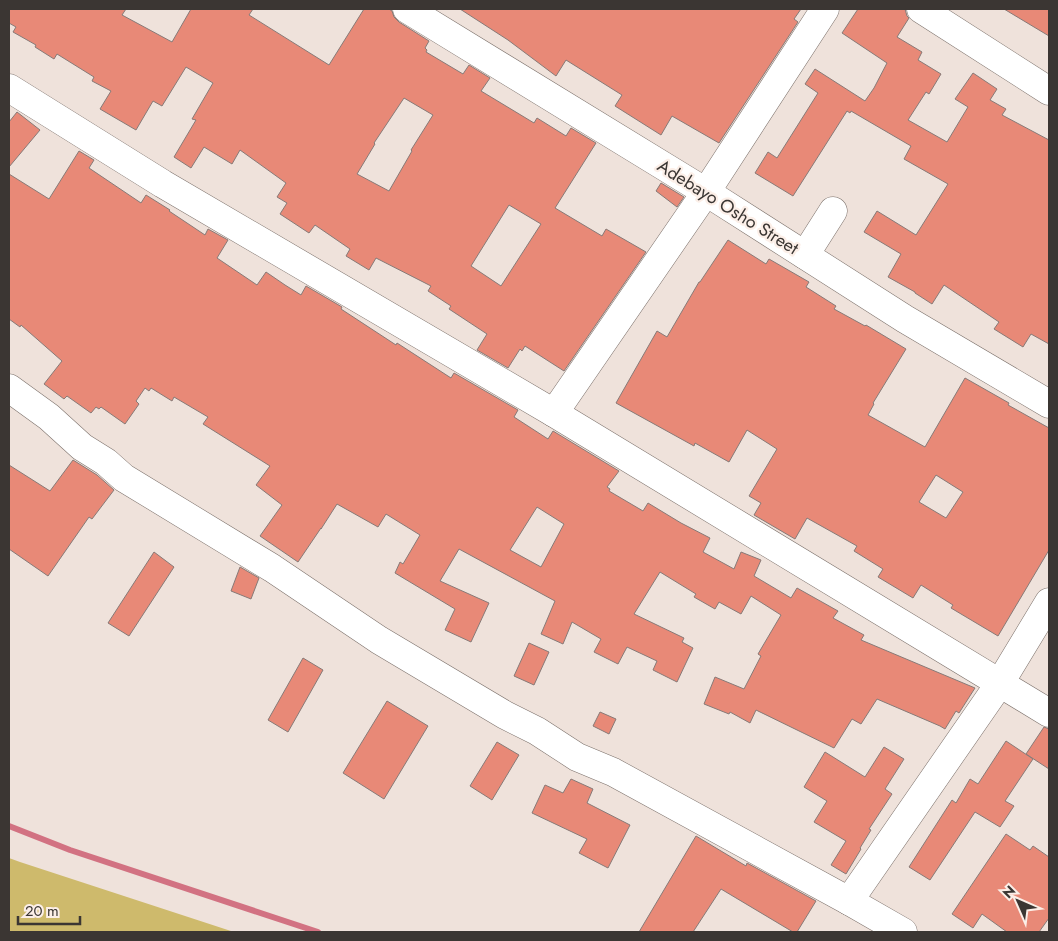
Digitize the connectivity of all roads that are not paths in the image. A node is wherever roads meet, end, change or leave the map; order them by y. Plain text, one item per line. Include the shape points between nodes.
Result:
1 (407, 9) edge
2 (825, 9) edge
3 (921, 9) edge
4 (9, 88) edge
5 (1049, 91) edge
6 (706, 192) junction
7 (833, 211) dead end
8 (805, 255) junction
9 (9, 388) edge
10 (1049, 404) edge
11 (554, 413) junction
12 (1049, 602) edge
13 (1000, 683) junction
14 (1049, 713) edge
15 (849, 901) junction
16 (903, 932) edge

1 - 6 street, Adebayo Osho Street
2 - 6 street
3 - 5 street
4 - 11 street via 163,184
6 - 8 street, Adebayo Osho Street
6 - 11 street
7 - 8 street
8 - 10 street, Adebayo Osho Street via 905,319
9 - 15 street via 124,478 272,568 379,640 577,756 613,772
11 - 13 street
12 - 13 street
13 - 14 street
13 - 15 street
15 - 16 street

